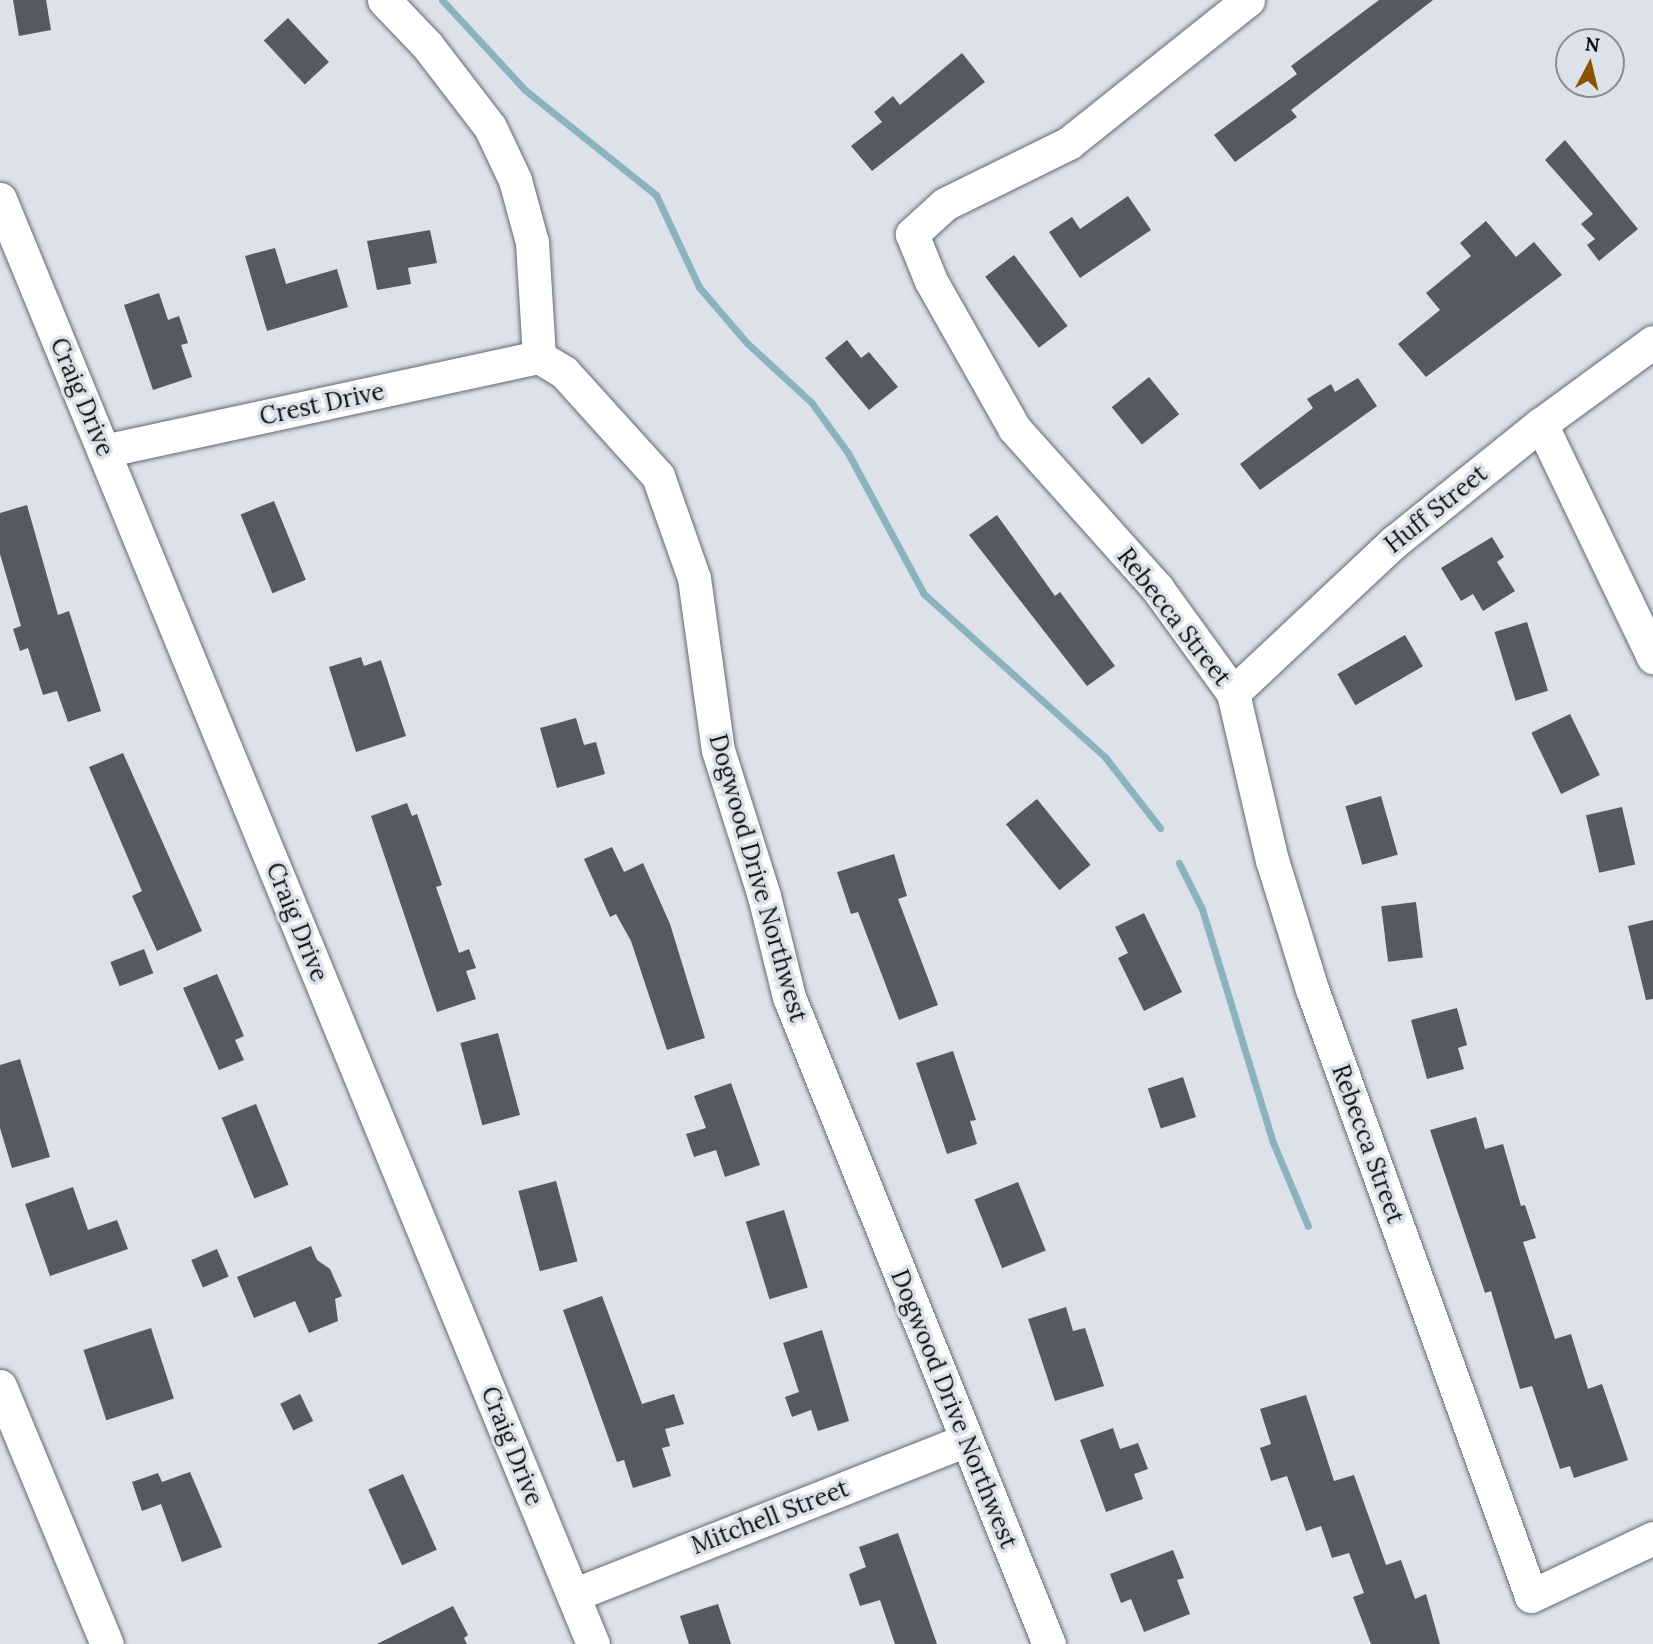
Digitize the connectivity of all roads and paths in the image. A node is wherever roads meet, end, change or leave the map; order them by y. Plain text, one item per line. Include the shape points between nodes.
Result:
1 (384, 0) edge
2 (1248, 0) edge
3 (0, 199) edge
4 (1653, 342) edge
5 (539, 357) junction
6 (1541, 424) junction
7 (104, 451) junction
8 (1653, 657) edge
9 (1233, 693) junction
10 (0, 1386) edge
11 (967, 1440) junction
12 (1653, 1538) edge
13 (573, 1595) junction
14 (107, 1644) edge
15 (593, 1644) edge
16 (1049, 1644) edge

1 - 5 street via 427,45 491,127 515,180 532,242
2 - 9 street, Rebecca Street via 1069,143 945,204 912,234 931,281 1014,428 1157,588
3 - 7 street, Craig Drive
4 - 6 street, Huff Street
5 - 7 street, Crest Drive
5 - 11 street, Dogwood Drive Northwest via 564,372 658,476 694,578 718,750 765,896 789,997
6 - 8 street
6 - 9 street, Huff Street via 1394,542
7 - 13 street, Craig Drive
9 - 12 street, Rebecca Street via 1272,860 1312,989 1531,1596
10 - 14 street
11 - 13 street, Mitchell Street
11 - 16 street, Dogwood Drive Northwest
13 - 15 street, Craig Drive

